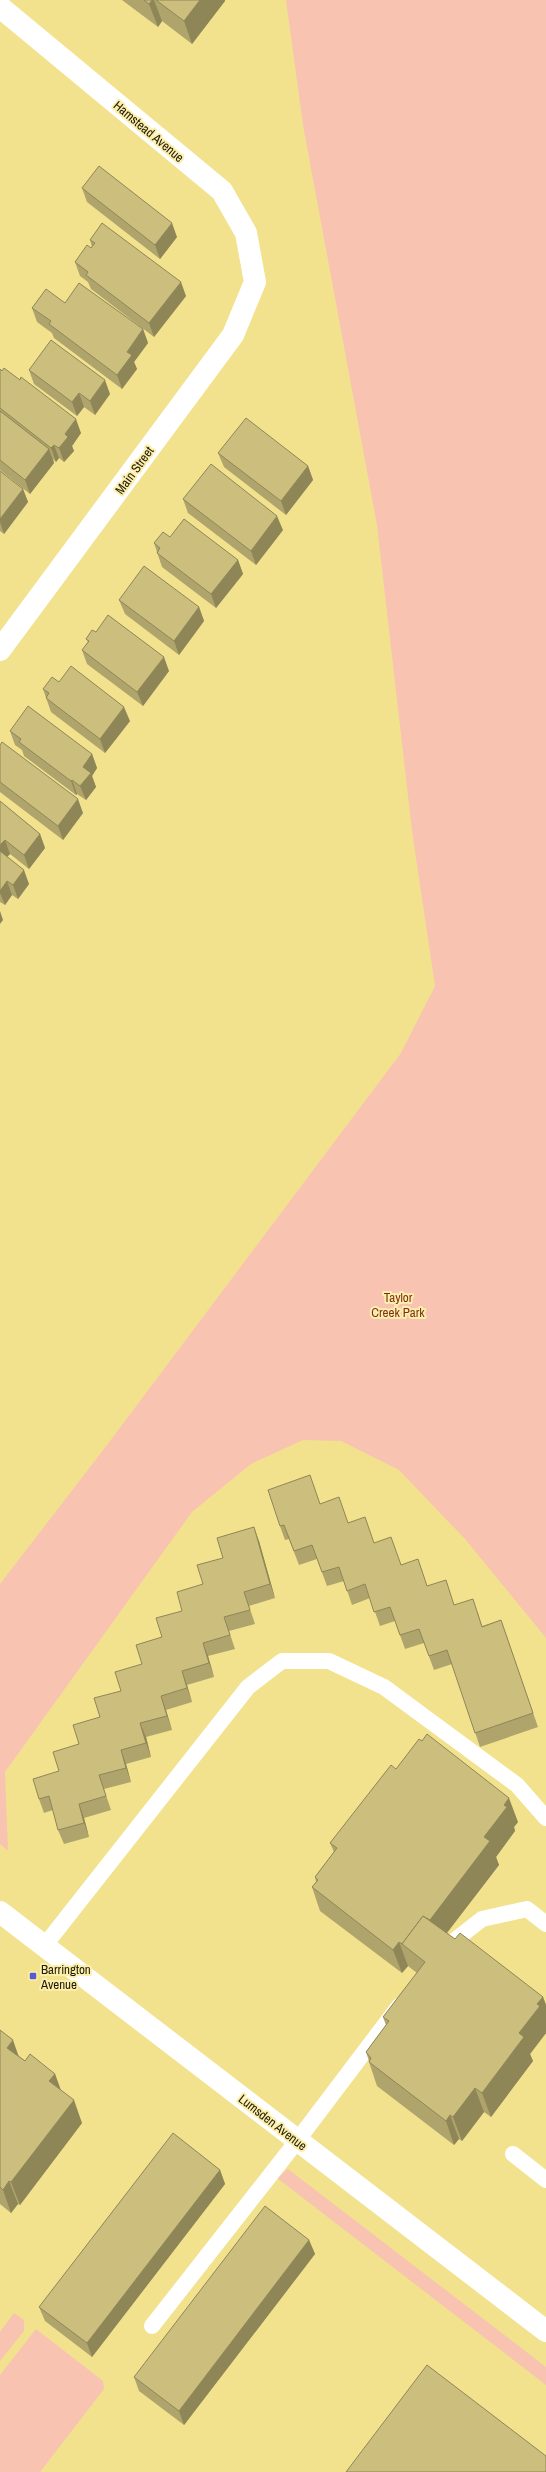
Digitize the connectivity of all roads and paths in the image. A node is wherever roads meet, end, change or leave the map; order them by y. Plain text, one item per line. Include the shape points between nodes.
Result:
1 (0, 7) edge
2 (255, 282) joint
3 (0, 650) edge
4 (546, 1818) edge
5 (0, 1912) edge
6 (546, 1924) edge
7 (45, 1945) junction
8 (445, 1948) edge
9 (409, 1994) edge
10 (297, 2141) junction
11 (513, 2154) dead end
12 (546, 2180) edge
13 (152, 2326) dead end
14 (546, 2331) edge

1 - 2 street, Hamstead Avenue via 222,191 246,233
2 - 3 street, Main Street via 233,335
4 - 7 lane via 517,1785 384,1688 330,1661 282,1662 248,1687
5 - 7 street, Lumsden Avenue
6 - 8 lane via 527,1909 482,1920
7 - 10 street, Lumsden Avenue
9 - 10 lane
10 - 13 lane
10 - 14 street, Lumsden Avenue
11 - 12 lane

